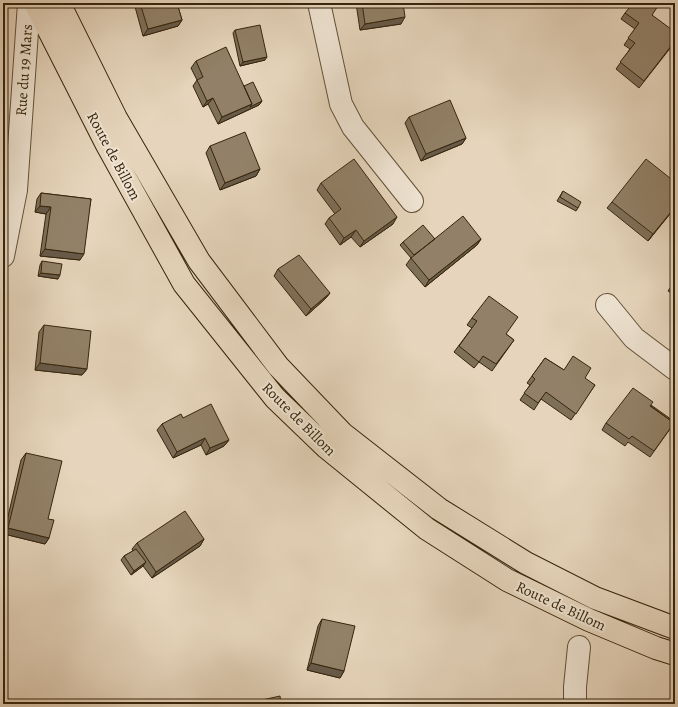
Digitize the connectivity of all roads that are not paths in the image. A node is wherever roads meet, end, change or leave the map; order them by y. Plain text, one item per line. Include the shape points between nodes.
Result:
1 (28, 3) edge
2 (35, 3) edge
3 (59, 3) edge
4 (319, 3) edge
5 (412, 201) dead end
6 (3, 256) edge
7 (607, 305) dead end
8 (675, 369) edge
9 (675, 628) edge
10 (579, 647) dead end
11 (675, 654) edge
12 (575, 704) edge

1 - 6 street, Rue du 19 Mars via 16,190
2 - 11 main road, Route de Billom via 107,145 184,284 275,398 327,448 427,529 507,580 589,620
3 - 9 main road, Route de Billom via 116,118 199,261 278,366 343,434 439,509 526,563 596,598
4 - 5 street via 341,104 353,127
7 - 8 street via 634,338
10 - 12 street

